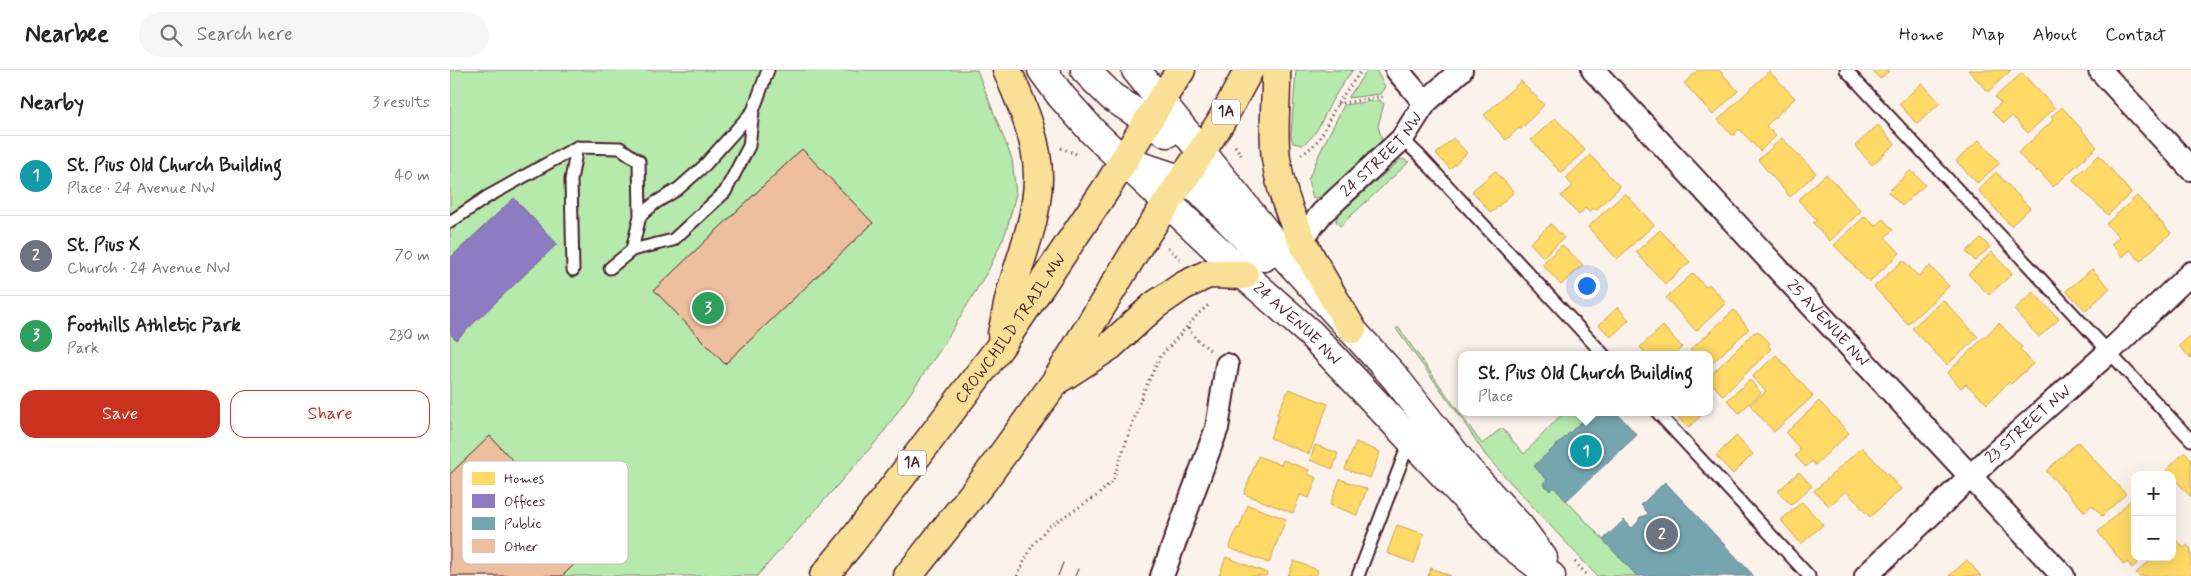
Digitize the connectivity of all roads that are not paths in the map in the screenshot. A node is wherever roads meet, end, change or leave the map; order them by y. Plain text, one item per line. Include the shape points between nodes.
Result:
1 (768, 70) edge
2 (1007, 70) edge
3 (1042, 70) edge
4 (1085, 70) edge
5 (1136, 70) edge
6 (1181, 70) edge
7 (1249, 70) edge
8 (1276, 70) edge
9 (1397, 70) edge
10 (1461, 70) edge
11 (1593, 70) edge
12 (1846, 70) edge
13 (2100, 70) edge
14 (1425, 103) junction
15 (753, 111) junction
16 (1154, 111) junction
17 (1402, 139) junction
18 (577, 148) junction
19 (1201, 152) junction
20 (1122, 160) junction
21 (2191, 169) edge
22 (1183, 180) junction
23 (1168, 202) junction
24 (640, 216) junction
25 (450, 222) edge
26 (1301, 240) junction
27 (632, 250) junction
28 (610, 268) dead end
29 (574, 270) dead end
30 (2191, 273) edge
31 (1244, 276) junction
32 (1352, 329) junction
33 (999, 348) junction
34 (1600, 351) edge
35 (2109, 352) junction
36 (1227, 365) road end
37 (1056, 381) junction
38 (1661, 416) edge
39 (1410, 439) junction
40 (2191, 440) edge
41 (1467, 469) junction
42 (1970, 477) junction
43 (824, 576) edge
44 (908, 576) edge
45 (1162, 576) edge
46 (1358, 576) edge
47 (1551, 576) edge
48 (1556, 576) edge
49 (1808, 576) edge
50 (1866, 576) edge
51 (2063, 576) edge

1 - 15 lane
2 - 33 highway via 1034,144 1038,179 1035,212
3 - 20 street, 24 AVENUE NW via 1081,119
4 - 16 street via 1112,97
5 - 16 street
6 - 16 highway, CROWCHILD TRAIL NW / 1A
7 - 19 highway, 1A
8 - 26 highway via 1277,166
9 - 14 street
10 - 14 street, 24 STREET NW
11 - 42 street, 25 AVENUE NW
12 - 35 lane
13 - 21 street
14 - 17 street, 24 STREET NW
15 - 24 lane via 704,166
15 - 27 lane via 749,146 726,192 673,240
16 - 19 street
16 - 20 highway, CROWCHILD TRAIL NW / 1A
17 - 26 street, 24 STREET NW via 1322,213
17 - 34 lane
18 - 24 lane via 620,148 639,161
18 - 25 lane via 487,197
18 - 29 lane via 571,180
19 - 22 highway, 1A
19 - 32 street, 24 AVENUE NW via 1288,260
20 - 22 street
20 - 23 street, 24 AVENUE NW
20 - 33 highway, CROWCHILD TRAIL NW / 1A via 1108,186
22 - 23 highway, 1A
22 - 41 street via 1200,190
23 - 31 street, 24 AVENUE NW
23 - 37 highway, 1A
24 - 27 lane
26 - 32 highway
27 - 28 lane
30 - 35 street, 23 STREET NW
31 - 37 highway via 1208,274 1183,286 1155,305 1110,346
31 - 39 street, 24 AVENUE NW via 1311,334
32 - 41 street, 24 AVENUE NW
33 - 43 highway, CROWCHILD TRAIL NW / 1A
35 - 40 lane
35 - 42 street, 23 STREET NW
36 - 45 street via 1217,428
37 - 44 highway, 1A
38 - 49 lane
39 - 46 lane
39 - 47 street, 24 AVENUE NW via 1505,540
41 - 48 street, 24 AVENUE NW via 1520,527
42 - 50 street, 23 STREET NW
42 - 51 street, 25 AVENUE NW

